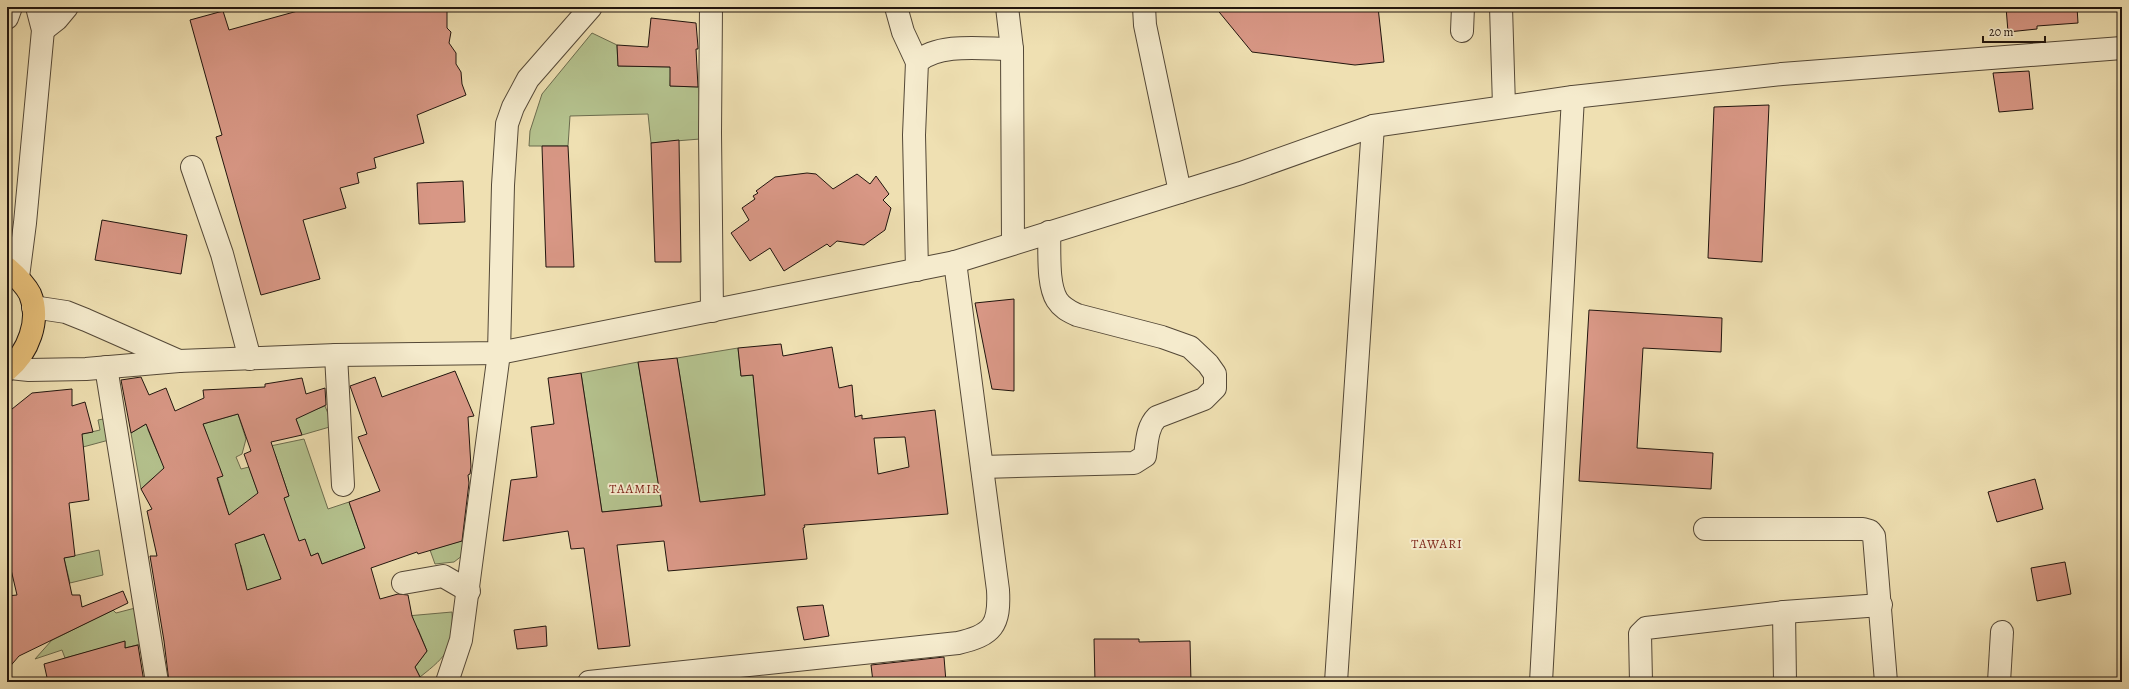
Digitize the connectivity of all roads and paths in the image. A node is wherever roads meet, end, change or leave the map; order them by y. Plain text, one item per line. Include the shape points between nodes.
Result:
1 (11, 7) edge
2 (37, 7) edge
3 (67, 7) edge
4 (591, 7) edge
5 (711, 7) edge
6 (896, 7) edge
7 (1007, 7) edge
8 (1144, 7) edge
9 (1463, 7) edge
10 (1501, 7) edge
11 (7, 18) edge
12 (43, 30) junction
13 (1462, 31) dead end
14 (2122, 48) edge
15 (1012, 49) junction
16 (917, 62) junction
17 (1573, 97) junction
18 (1504, 106) junction
19 (1373, 126) junction
20 (192, 167) dead end
21 (1180, 192) junction
22 (1049, 232) junction
23 (1013, 243) junction
24 (955, 262) junction
25 (917, 270) junction
26 (12, 273) edge
27 (33, 307) junction
28 (712, 311) junction
29 (499, 353) junction
30 (336, 356) junction
31 (250, 359) junction
32 (179, 361) junction
33 (106, 367) junction
34 (9, 369) edge
35 (982, 466) junction
36 (343, 485) dead end
37 (1705, 529) dead end
38 (403, 583) dead end
39 (469, 591) junction
40 (1881, 605) junction
41 (1784, 612) junction
42 (2002, 632) dead end
43 (157, 682) edge
44 (447, 682) edge
45 (590, 682) edge
46 (1336, 682) edge
47 (1540, 682) edge
48 (1641, 682) edge
49 (1785, 682) edge
50 (1886, 682) edge
51 (1999, 682) edge

1 - 11 street
2 - 12 street
3 - 12 street
4 - 29 street via 528,79 507,124
5 - 28 street
6 - 16 street via 903,32
7 - 15 street
8 - 21 street via 1145,25
9 - 13 street
10 - 18 street
12 - 26 street via 25,223
14 - 17 street via 1782,74
15 - 16 street via 947,49 924,56
15 - 23 street
16 - 25 street via 914,135
17 - 18 street
17 - 47 street
18 - 19 street
19 - 21 street
19 - 46 street
20 - 31 street via 222,254
21 - 22 street
22 - 23 street
22 - 35 street via 1052,285 1057,300 1065,309 1077,315 1190,347 1215,374 1215,388 1204,399 1157,417 1149,430 1145,456 1134,463
23 - 24 street
24 - 25 street
24 - 35 street
25 - 28 street
26 - 27 main road via 30,293
27 - 32 street via 66,312
27 - 34 main road via 31,336
28 - 29 street
29 - 30 street
29 - 39 street
30 - 31 street
30 - 36 street
31 - 32 street
32 - 33 street
33 - 34 street
33 - 43 street
35 - 45 street via 999,610 994,625 978,638 958,643
37 - 40 street via 1870,531 1874,536
38 - 39 street via 443,576
39 - 44 street via 461,640
40 - 41 street
40 - 50 street
41 - 48 street via 1646,628 1640,634
41 - 49 street
42 - 51 street

